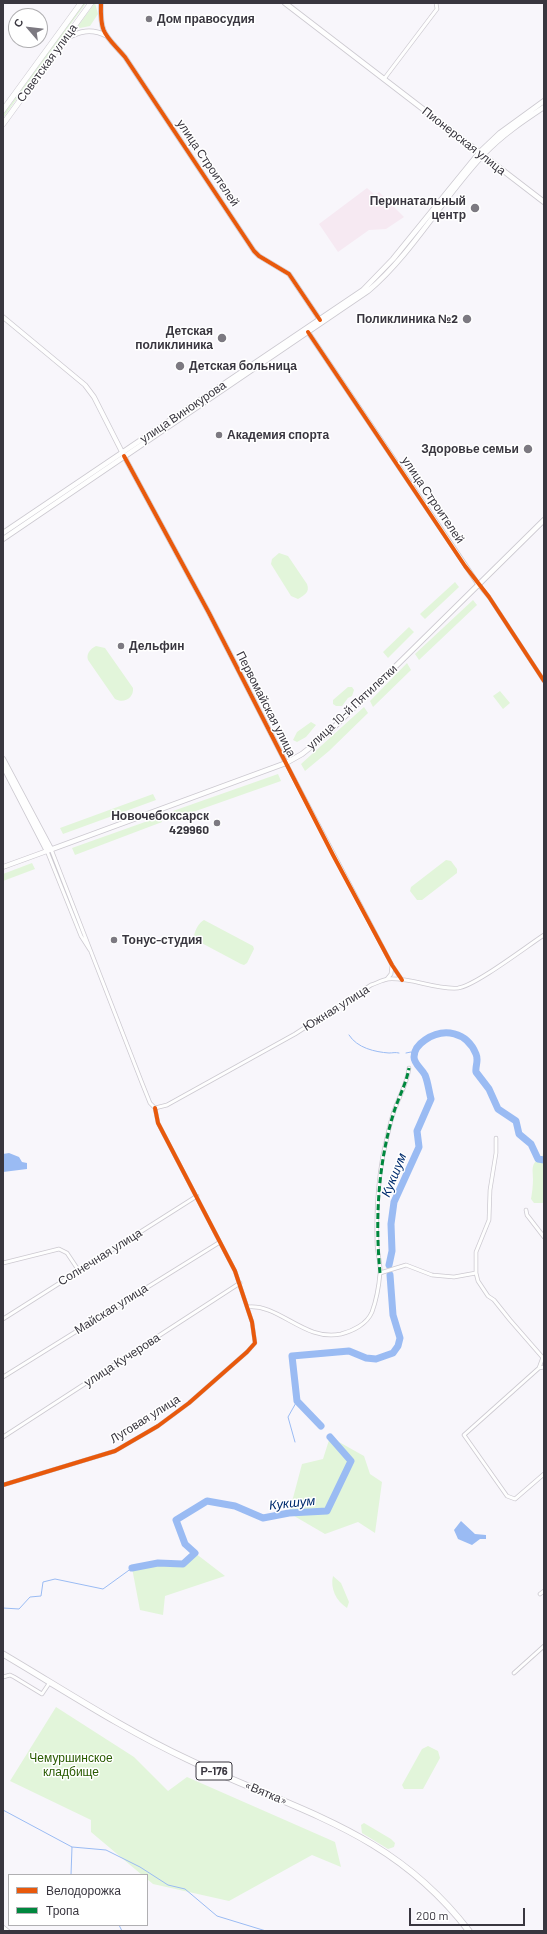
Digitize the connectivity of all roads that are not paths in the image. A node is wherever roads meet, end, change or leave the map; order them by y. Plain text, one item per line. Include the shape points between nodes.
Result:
1 (81, 3) edge
2 (91, 3) edge
3 (101, 3) edge
4 (285, 3) edge
5 (436, 3) edge
6 (107, 36) junction
7 (64, 39) junction
8 (384, 79) junction
9 (544, 101) edge
10 (544, 107) edge
11 (3, 110) edge
12 (3, 124) edge
13 (481, 154) junction
14 (544, 202) edge
15 (3, 317) edge
16 (321, 321) junction
17 (307, 331) junction
18 (123, 454) junction
19 (46, 507) junction
20 (544, 520) edge
21 (3, 533) edge
22 (3, 538) edge
23 (478, 584) junction
24 (544, 681) edge
25 (3, 759) edge
26 (286, 764) junction
27 (3, 766) edge
28 (49, 850) junction
29 (3, 867) edge
30 (544, 935) edge
31 (392, 965) junction
32 (388, 979) junction
33 (402, 980) junction
34 (409, 1068) dead end
35 (155, 1108) junction
36 (496, 1138) dead end
37 (197, 1196) junction
38 (526, 1210) dead end
39 (544, 1237) edge
40 (220, 1242) junction
41 (3, 1263) edge
42 (79, 1271) junction
43 (380, 1273) junction
44 (476, 1273) junction
45 (240, 1283) junction
46 (247, 1307) junction
47 (3, 1319) edge
48 (543, 1358) edge
49 (544, 1367) edge
50 (538, 1368) junction
51 (3, 1377) edge
52 (3, 1437) edge
53 (544, 1474) edge
54 (3, 1486) edge
55 (544, 1591) edge
56 (540, 1594) dead end
57 (544, 1646) edge
58 (3, 1654) edge
59 (514, 1673) dead end
60 (3, 1677) edge
61 (50, 1682) junction
62 (3, 1927) edge
63 (8, 1931) edge
64 (469, 1931) edge

1 - 11 main road, Советская улица
2 - 7 main road, Советская улица
3 - 6 street, улица Строителей via 101,23
4 - 8 main road, Пионерская улица
5 - 8 street via 437,9
6 - 7 street via 85,31
6 - 16 street, улица Строителей via 125,57 254,251 289,274
7 - 12 main road, Советская улица
8 - 13 main road, Пионерская улица
9 - 13 main road, улица Винокурова via 500,133
10 - 13 main road, улица Винокурова
13 - 14 main road, Пионерская улица
13 - 16 main road, улица Винокурова via 421,228 368,286
15 - 18 street, Первомайская улица via 85,385 94,397
16 - 17 main road, улица Винокурова
17 - 18 main road, улица Винокурова
17 - 23 street, улица Строителей
18 - 19 main road, улица Винокурова
18 - 26 street, Первомайская улица via 209,613
19 - 21 main road, улица Винокурова
19 - 22 main road, улица Винокурова
20 - 23 main road, улица 10-й Пятилетки
23 - 24 street, улица Строителей
23 - 26 main road, улица 10-й Пятилетки via 327,734
25 - 28 main road
26 - 28 main road, улица 10-й Пятилетки
26 - 31 street, Первомайская улица
27 - 28 main road
28 - 29 street, улица 10-й Пятилетки
28 - 35 street via 150,1103
30 - 33 street, Южная улица via 476,981 462,987
31 - 32 street
31 - 33 street, Первомайская улица
32 - 33 street, Южная улица
32 - 35 street, Южная улица via 359,992 275,1045 167,1105
34 - 43 street via 407,1081 393,1114 383,1155 377,1243
35 - 37 street via 158,1123
36 - 44 street via 488,1220 476,1252
37 - 40 street
37 - 42 street, Солнечная улица
38 - 39 street
40 - 45 street
40 - 51 street, Майская улица
41 - 42 street via 43,1251 60,1249 67,1253
42 - 47 street, Солнечная улица
43 - 44 street via 406,1265 432,1275 454,1277
43 - 46 street via 369,1317 350,1331 326,1335 258,1306
44 - 48 street via 488,1296
45 - 46 street
45 - 52 street, улица Кучерова
46 - 54 street, Луговая улица via 254,1329 255,1343 189,1403 158,1426 115,1451
48 - 50 street
49 - 50 street
50 - 53 street via 464,1435 511,1499 515,1499
55 - 56 street
57 - 59 street
58 - 61 highway, «Вятка» / Р-176
60 - 61 street via 10,1675 42,1694
61 - 64 highway, «Вятка» / Р-176 via 164,1748 340,1825 368,1840 420,1877
62 - 63 street

